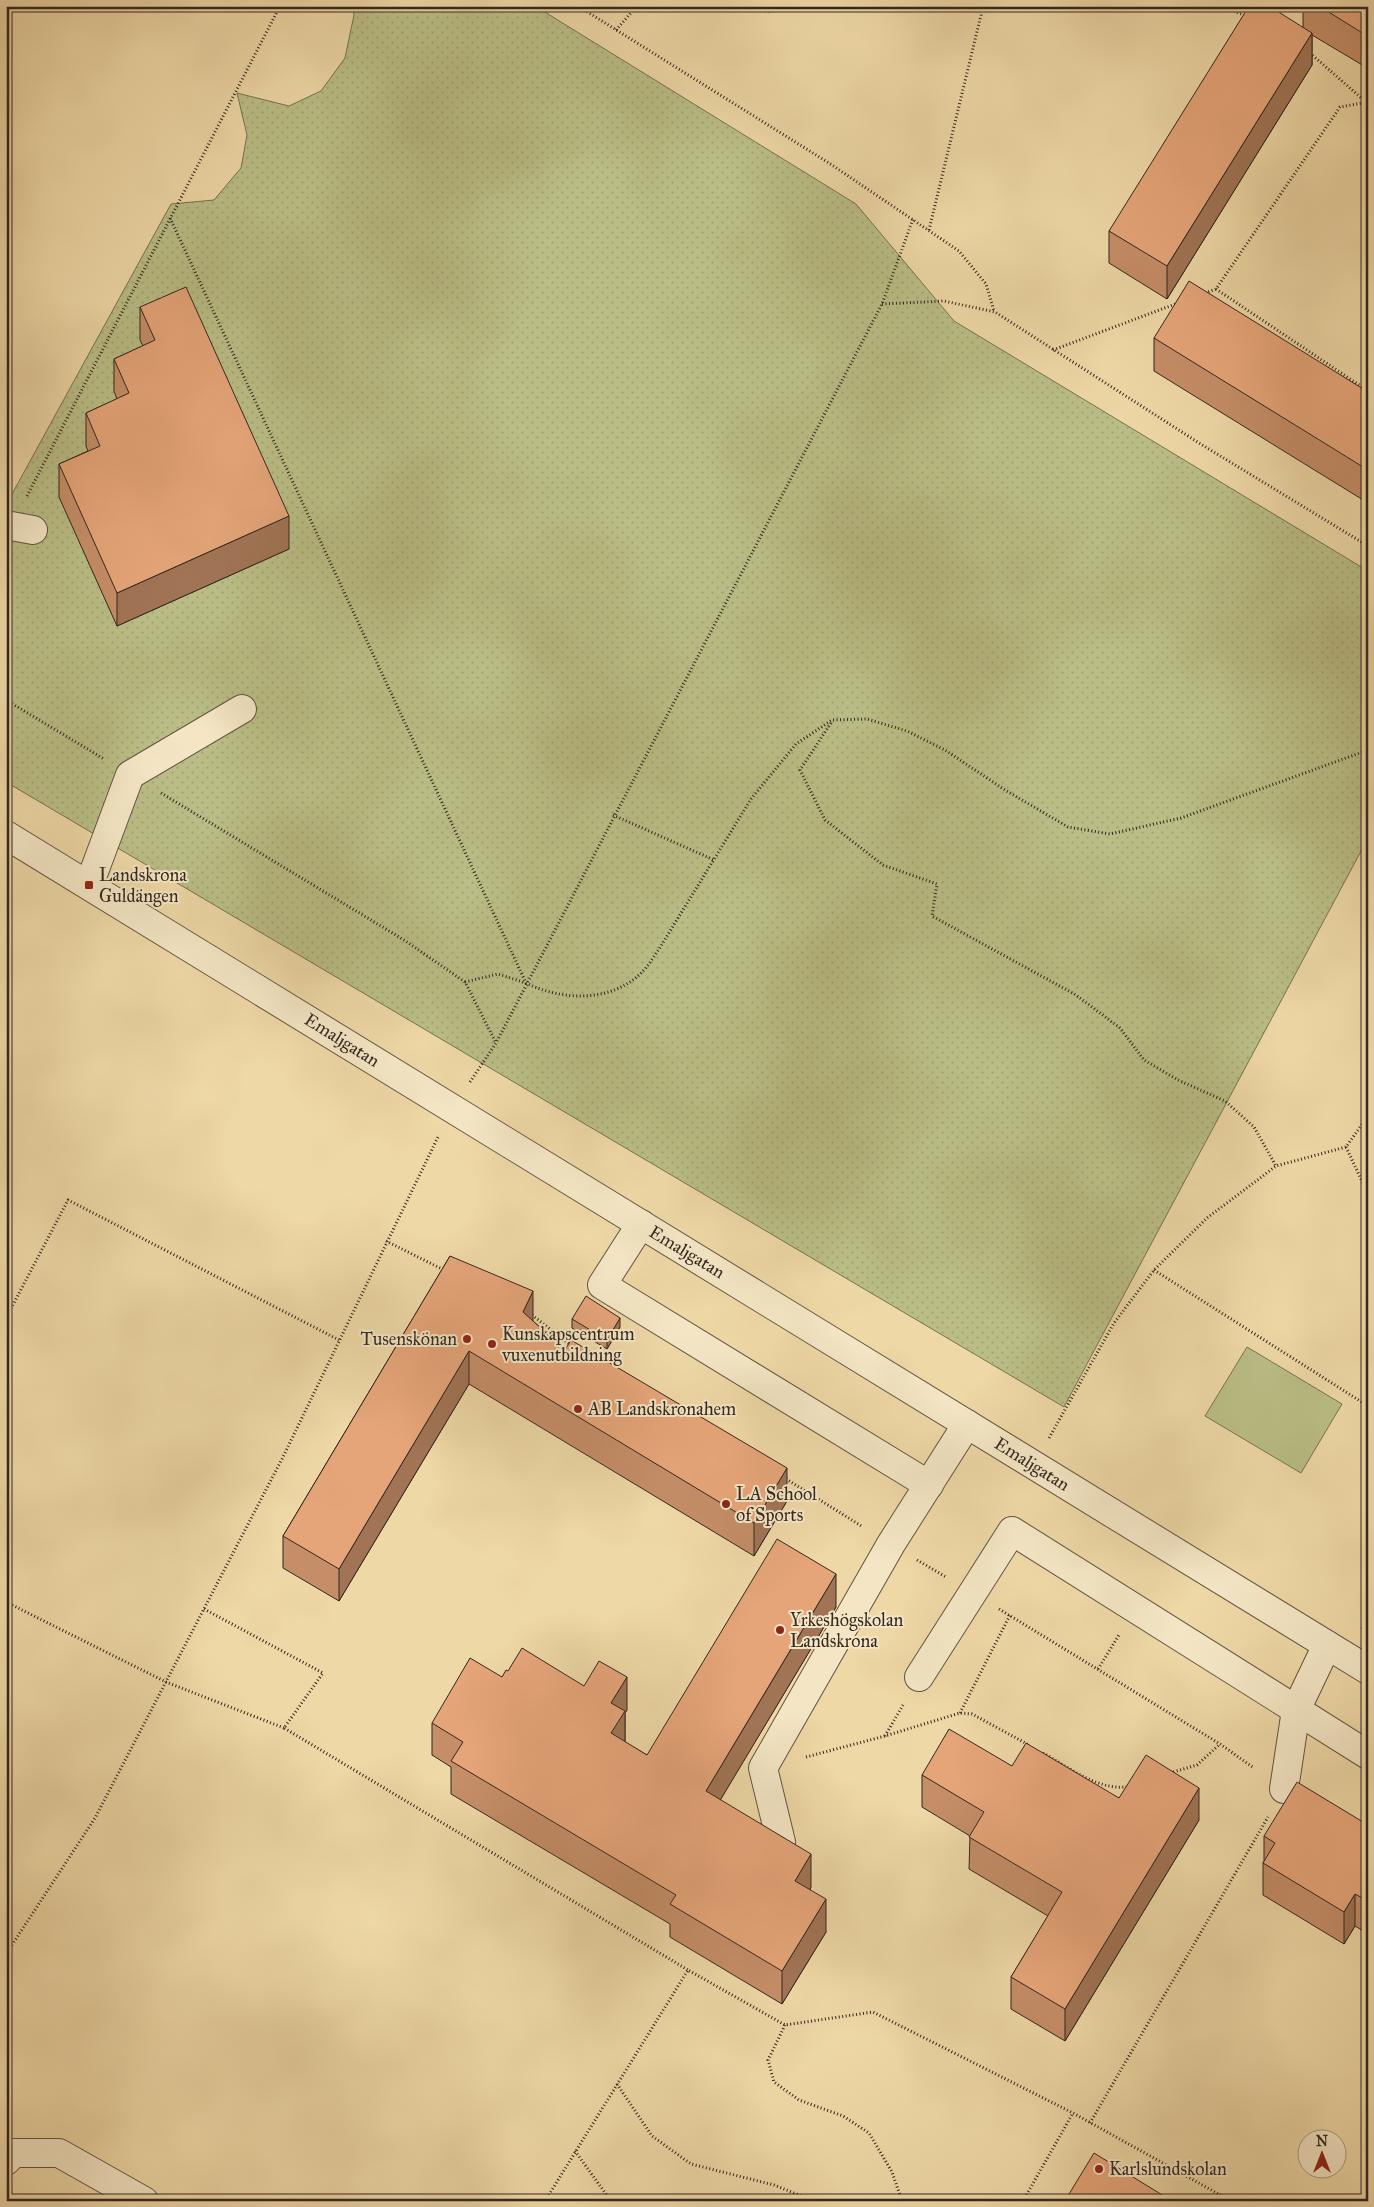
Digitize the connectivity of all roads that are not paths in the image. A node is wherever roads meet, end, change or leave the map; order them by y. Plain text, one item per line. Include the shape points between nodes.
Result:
1 (242, 709) dead end
2 (6, 835) edge
3 (89, 885) junction
4 (641, 1224) junction
5 (967, 1424) junction
6 (929, 1485) junction
7 (1327, 1645) junction
8 (1368, 1670) edge
9 (919, 1677) road end
10 (1296, 1710) junction
11 (1368, 1756) edge
12 (1284, 1789) road end
13 (781, 1842) edge
14 (6, 2161) edge
15 (144, 2201) edge

1 - 3 street via 130,775
2 - 3 street, Emaljgatan
3 - 4 street, Emaljgatan
4 - 5 street, Emaljgatan
4 - 6 street via 602,1285
5 - 6 street
5 - 7 street, Emaljgatan
6 - 13 street via 891,1544 762,1768
7 - 8 street, Emaljgatan
7 - 10 street
9 - 10 street via 1012,1532
10 - 11 street
10 - 12 street
14 - 15 street via 14,2153 59,2153

